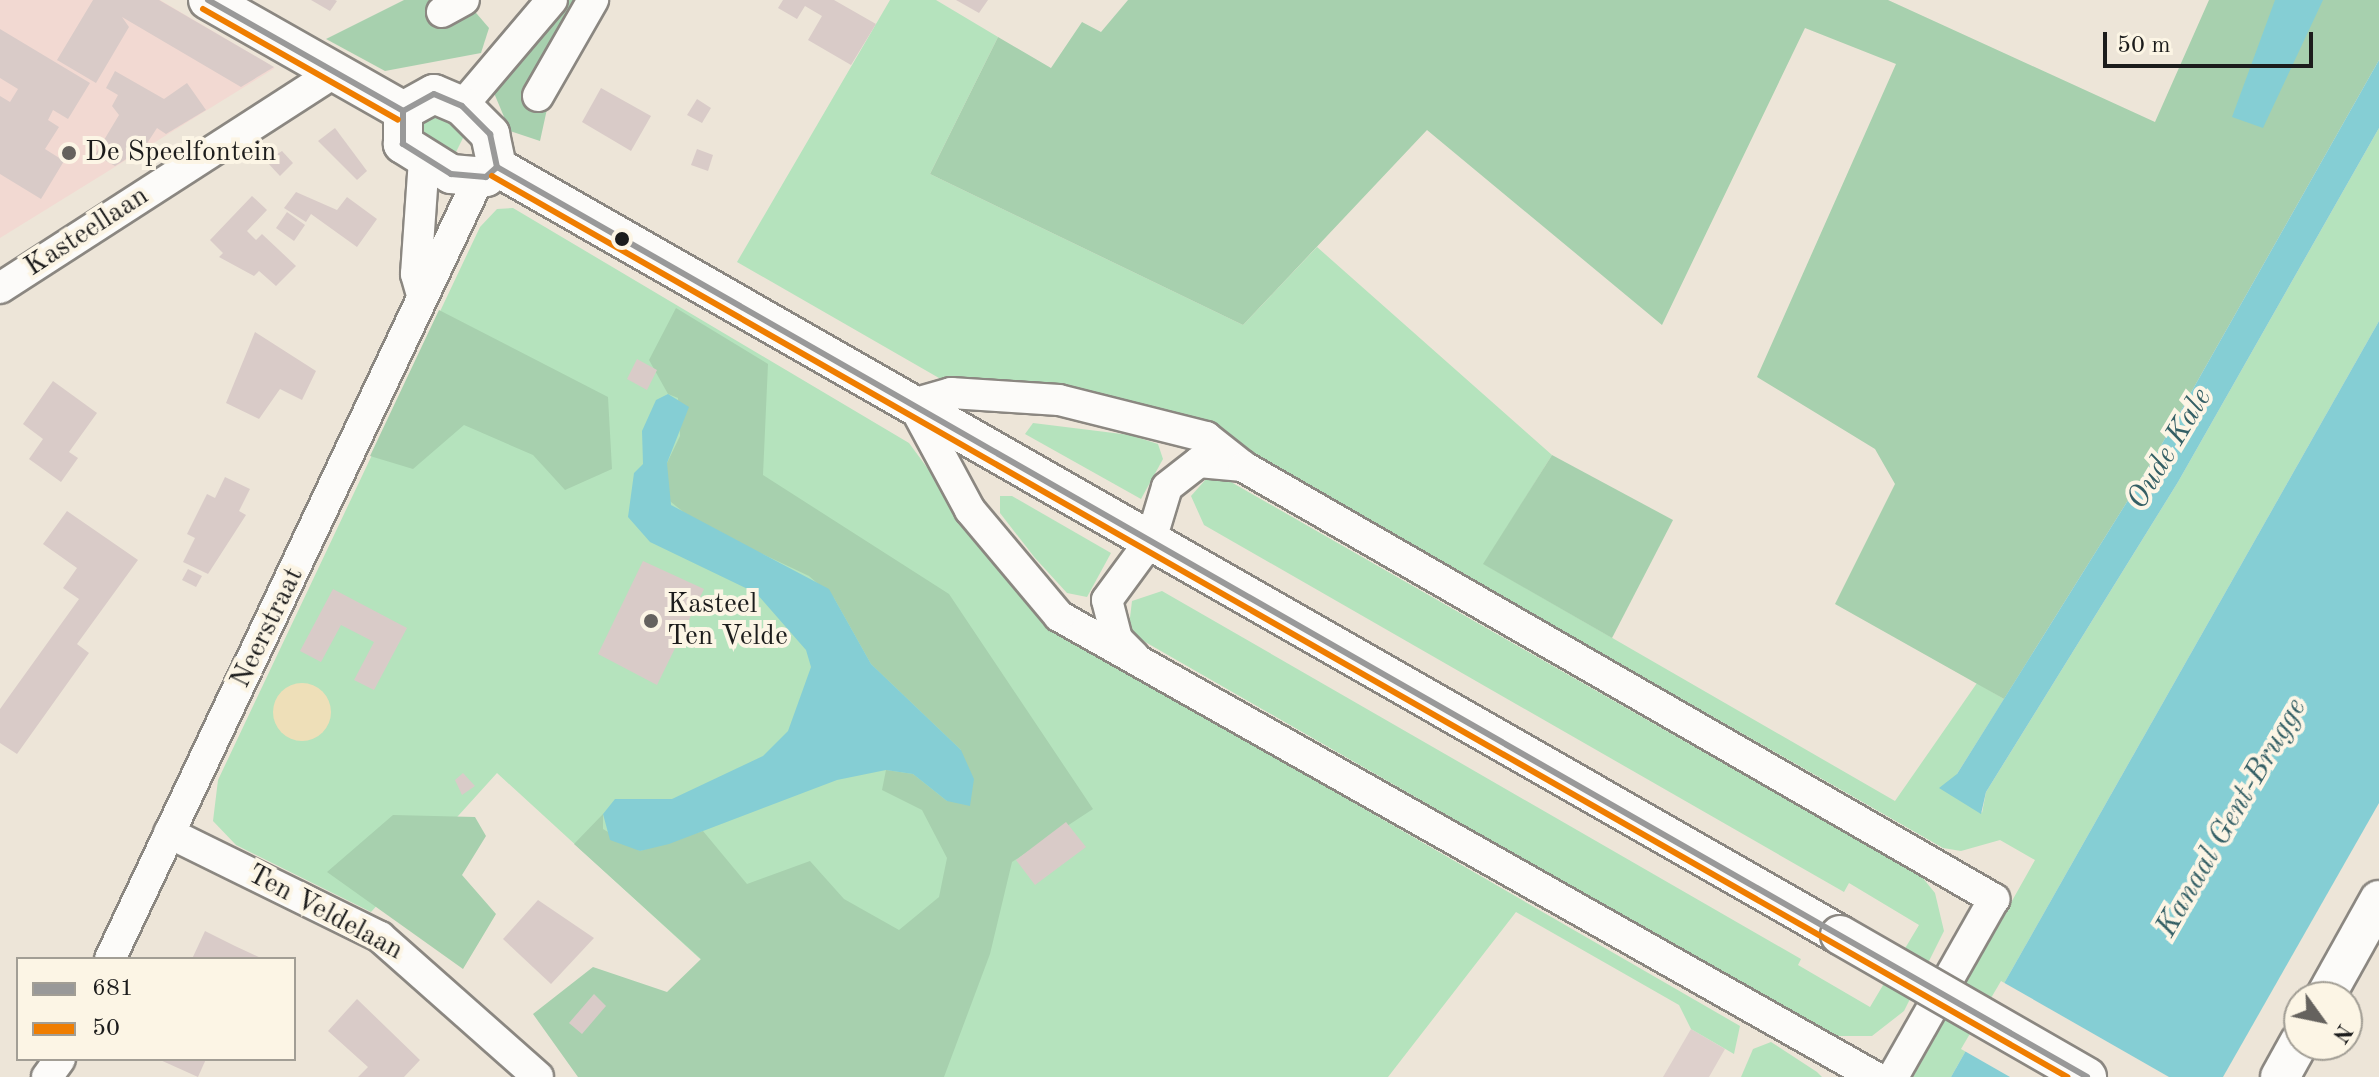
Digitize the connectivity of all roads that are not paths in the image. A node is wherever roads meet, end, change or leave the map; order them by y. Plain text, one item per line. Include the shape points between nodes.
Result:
1 (208, 0) edge
2 (552, 0) edge
3 (593, 0) edge
4 (335, 72) junction
5 (538, 96) dead end
6 (462, 106) junction
7 (403, 111) junction
8 (424, 160) junction
9 (488, 174) junction
10 (0, 288) edge
11 (422, 295) junction
12 (913, 404) junction
13 (1244, 467) junction
14 (1151, 540) junction
15 (1134, 656) junction
16 (169, 833) junction
17 (2379, 900) edge
18 (111, 957) edge
19 (2334, 981) edge
20 (538, 1077) edge
21 (1875, 1077) edge
22 (1893, 1077) edge
23 (2087, 1077) edge

1 - 4 street
2 - 6 street
3 - 5 street
4 - 7 street
4 - 10 street, Kasteellaan
6 - 7 street via 434,94
6 - 9 street via 490,134
7 - 8 street via 403,144
8 - 9 street
8 - 11 street via 416,274
9 - 11 street, Neerstraat via 438,279
9 - 12 street
11 - 16 street, Neerstraat
12 - 13 street via 951,393 1131,413 1206,437
12 - 14 street
12 - 15 street via 970,510 1018,575 1059,616
13 - 14 street via 1220,460 1180,471 1163,497
13 - 22 street via 1994,899
14 - 15 street via 1107,600 1113,630
14 - 23 street, bridge
15 - 21 street
16 - 18 street, Neerstraat
16 - 20 street, Ten Veldelaan via 380,937
17 - 19 street

